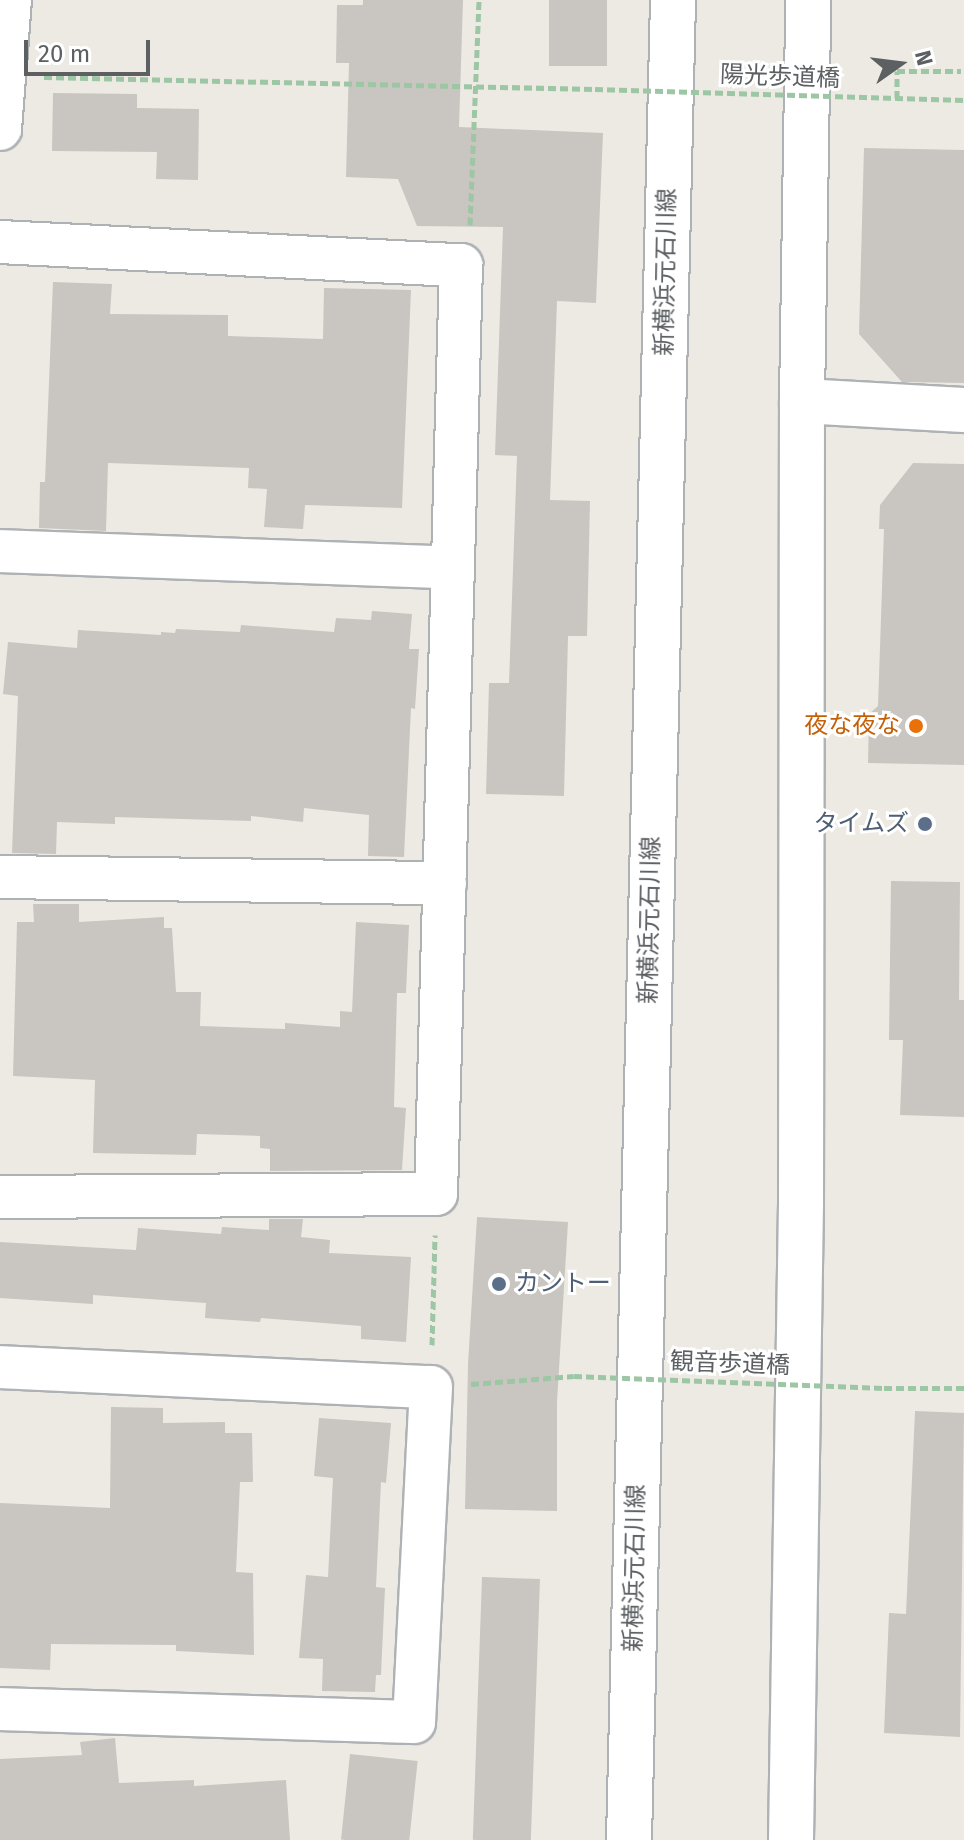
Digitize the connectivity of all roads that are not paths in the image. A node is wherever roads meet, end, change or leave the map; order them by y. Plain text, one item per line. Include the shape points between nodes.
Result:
1 (10, 0) edge
2 (673, 0) edge
3 (808, 0) edge
4 (0, 129) edge
5 (0, 242) edge
6 (802, 401) junction
7 (964, 410) edge
8 (0, 551) edge
9 (453, 568) junction
10 (0, 877) edge
11 (445, 883) junction
12 (0, 1197) edge
13 (0, 1367) edge
14 (0, 1709) edge
15 (629, 1840) edge
16 (791, 1840) edge

1 - 4 street
2 - 15 street, 新横浜元石川線
3 - 6 street
5 - 9 street via 461,265
6 - 7 street
6 - 16 street via 801,1205
8 - 9 street
9 - 11 street
10 - 11 street
11 - 12 street via 436,1194
13 - 14 street via 431,1387 414,1722

